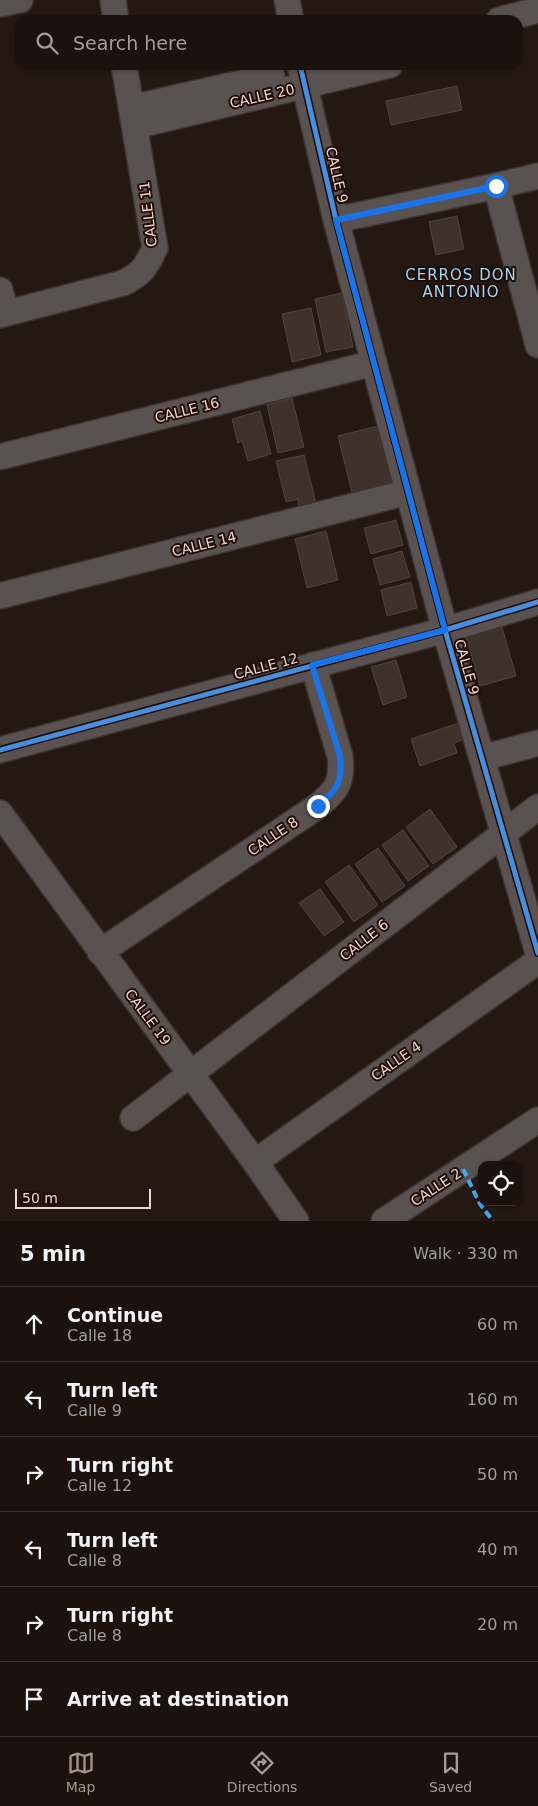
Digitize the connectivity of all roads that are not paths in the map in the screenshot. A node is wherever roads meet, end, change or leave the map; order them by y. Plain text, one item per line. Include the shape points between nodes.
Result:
1 (20, 0) edge
2 (113, 0) edge
3 (287, 0) edge
4 (0, 4) edge
5 (538, 10) edge
6 (115, 15) edge
7 (290, 15) edge
8 (518, 15) edge
9 (538, 28) edge
10 (523, 32) edge
11 (125, 70) edge
12 (331, 70) edge
13 (307, 72) edge
14 (133, 117) junction
15 (538, 176) edge
16 (496, 186) junction
17 (336, 220) junction
18 (2, 306) edge
19 (535, 319) edge
20 (538, 345) edge
21 (374, 363) junction
22 (0, 456) edge
23 (408, 492) junction
24 (0, 596) edge
25 (538, 602) edge
26 (445, 630) junction
27 (312, 665) junction
28 (538, 743) edge
29 (0, 750) edge
30 (482, 758) junction
31 (538, 807) edge
32 (0, 813) edge
33 (503, 832) junction
34 (100, 952) junction
35 (538, 953) edge
36 (538, 961) edge
37 (190, 1073) junction
38 (133, 1118) dead end
39 (538, 1120) edge
40 (255, 1162) junction
41 (296, 1221) edge
42 (384, 1221) edge

1 - 4 street
2 - 6 street
3 - 7 street
5 - 8 street
9 - 10 street
11 - 14 street, CALLE 11
12 - 13 street, CALLE 20
13 - 14 street, CALLE 20
13 - 17 street, CALLE 9
14 - 18 street, CALLE 11 via 155,248 147,266 137,276 122,283
15 - 16 street
16 - 17 street
16 - 19 street
17 - 21 street, CALLE 9
19 - 20 street
21 - 22 street, CALLE 16
21 - 23 street, CALLE 9
23 - 24 street, CALLE 14
23 - 26 street, CALLE 9
25 - 26 street, CALLE 12
26 - 27 street, CALLE 12
26 - 30 street, CALLE 9
27 - 29 street, CALLE 12
27 - 34 street, CALLE 8 via 340,756 342,769 334,793
28 - 30 street
30 - 33 street, CALLE 9
31 - 33 street, CALLE 6
32 - 34 street, CALLE 19
33 - 35 street, CALLE 9
33 - 37 street, CALLE 6
34 - 37 street, CALLE 19
36 - 40 street, CALLE 4
37 - 38 street, CALLE 6
37 - 40 street, CALLE 19
39 - 42 street, CALLE 2
40 - 41 street, CALLE 19

